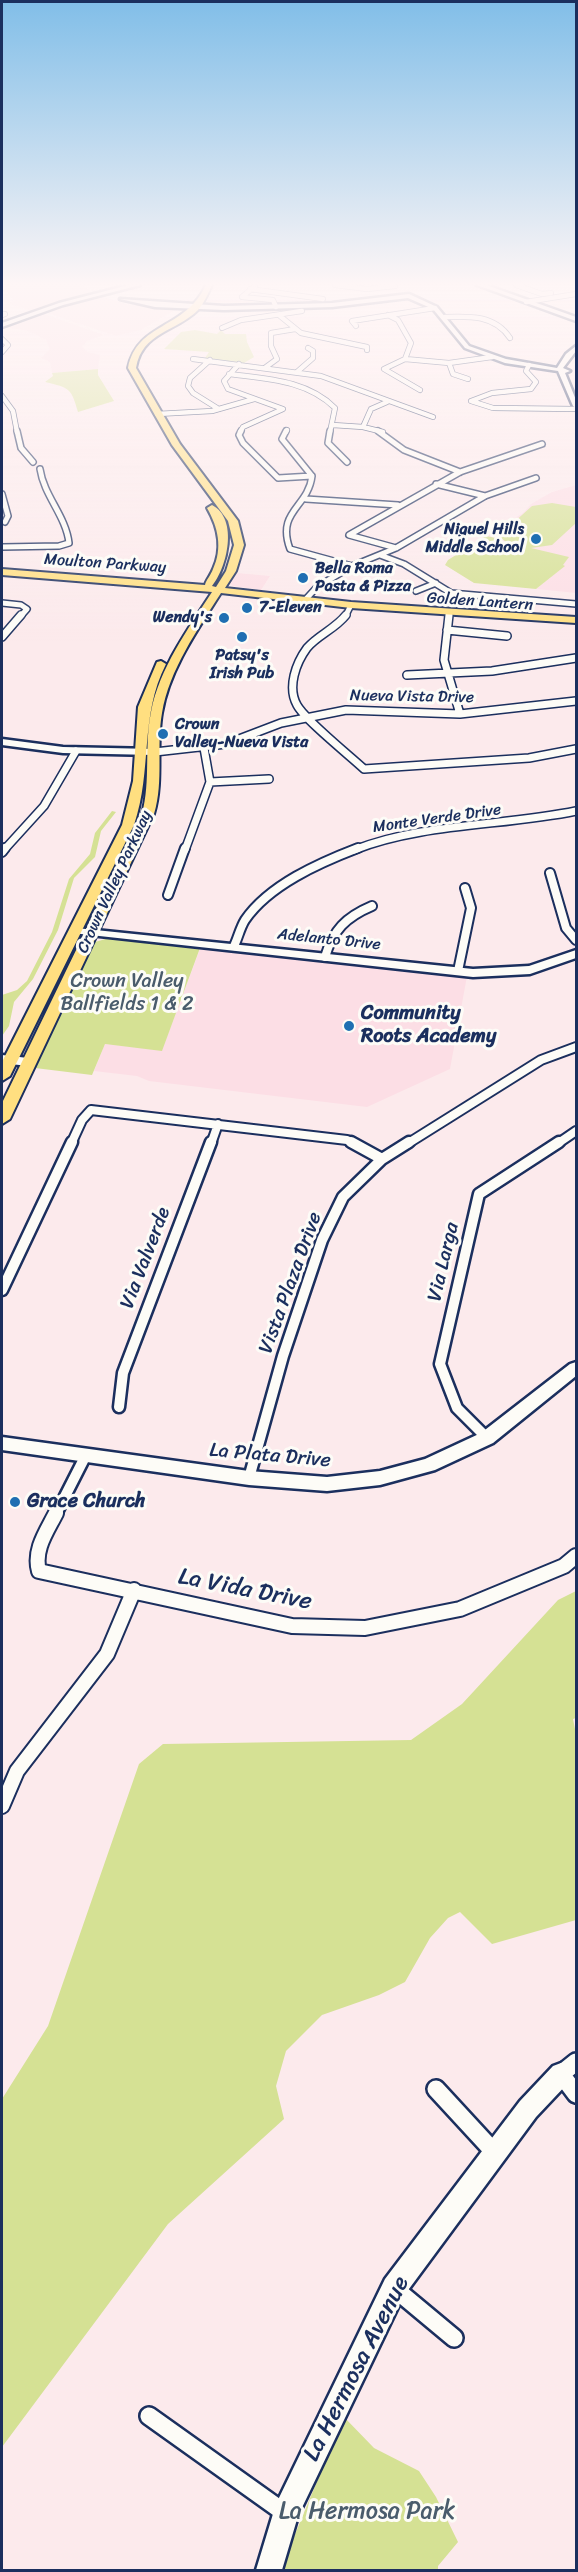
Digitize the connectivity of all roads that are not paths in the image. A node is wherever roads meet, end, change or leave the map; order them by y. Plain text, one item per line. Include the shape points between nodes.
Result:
1 (9, 405) edge
2 (142, 405) edge
3 (148, 405) edge
4 (212, 405) edge
5 (229, 405) edge
6 (271, 405) edge
7 (333, 405) edge
8 (381, 405) edge
9 (396, 405) edge
10 (484, 405) edge
11 (217, 408) junction
12 (576, 408) edge
13 (433, 417) dead end
14 (154, 418) junction
15 (333, 425) junction
16 (233, 426) dead end
17 (243, 427) junction
18 (363, 427) junction
19 (287, 430) dead end
20 (542, 444) dead end
21 (33, 462) dead end
22 (347, 462) dead end
23 (40, 469) dead end
24 (460, 472) junction
25 (312, 476) junction
26 (536, 478) dead end
27 (436, 484) junction
28 (2, 494) edge
29 (485, 496) junction
30 (306, 499) junction
31 (398, 505) junction
32 (5, 522) dead end
33 (2, 547) edge
34 (396, 548) junction
35 (380, 555) junction
36 (352, 566) junction
37 (2, 572) edge
38 (2, 577) edge
39 (436, 583) junction
40 (205, 591) junction
41 (416, 591) dead end
42 (218, 593) junction
43 (306, 599) junction
44 (265, 601) junction
45 (2, 603) edge
46 (576, 604) edge
47 (351, 607) junction
48 (338, 608) junction
49 (420, 608) junction
50 (497, 613) junction
51 (449, 614) junction
52 (576, 622) edge
53 (447, 630) junction
54 (507, 636) dead end
55 (2, 637) edge
56 (576, 658) edge
57 (449, 674) junction
58 (407, 675) dead end
59 (576, 701) edge
60 (460, 714) junction
61 (309, 717) junction
62 (2, 742) edge
63 (204, 748) junction
64 (576, 749) edge
65 (76, 751) junction
66 (149, 752) junction
67 (269, 779) dead end
68 (210, 782) junction
69 (576, 811) edge
70 (2, 852) edge
71 (550, 873) dead end
72 (465, 888) dead end
73 (168, 895) dead end
74 (372, 906) dead end
75 (76, 931) junction
76 (92, 932) junction
77 (576, 940) edge
78 (234, 946) junction
79 (576, 954) edge
80 (325, 957) junction
81 (458, 971) junction
82 (576, 1047) edge
83 (4, 1066) edge
84 (25, 1067) junction
85 (2, 1119) edge
86 (218, 1124) junction
87 (576, 1131) edge
88 (382, 1159) junction
89 (2, 1290) edge
90 (576, 1368) edge
91 (119, 1407) dead end
92 (487, 1438) junction
93 (2, 1444) edge
94 (86, 1455) junction
95 (249, 1478) junction
96 (576, 1557) edge
97 (134, 1590) junction
98 (2, 1806) edge
99 (569, 2068) edge
100 (436, 2089) dead end
101 (576, 2094) edge
102 (495, 2153) junction
103 (394, 2288) junction
104 (453, 2338) dead end
105 (149, 2416) dead end
106 (285, 2513) junction
107 (269, 2571) edge

1 - 21 street via 22,453
2 - 14 main road, Crown Valley Parkway
3 - 14 main road, Crown Valley Parkway
4 - 11 street
5 - 11 street
6 - 17 street via 283,409
7 - 15 street
8 - 18 street via 371,410
9 - 13 street
10 - 12 street
11 - 14 street
14 - 40 main road, Crown Valley Parkway via 170,453 222,527 223,556
14 - 42 main road, Crown Valley Parkway via 237,529 236,563
15 - 18 street
15 - 22 street via 328,443
16 - 17 street
17 - 25 street via 239,435 243,443 278,478
18 - 24 street via 386,434 404,450
19 - 25 street via 282,439
20 - 24 street
23 - 33 street via 49,499 70,541
24 - 27 street
25 - 30 street
26 - 29 street
27 - 29 street
27 - 31 street
28 - 32 street via 8,516
29 - 34 street
30 - 31 street
30 - 36 street via 291,513 285,530 290,549
31 - 34 street via 350,535
34 - 35 street
35 - 36 street
35 - 39 street
36 - 43 street via 317,587
37 - 40 main road, Moulton Parkway via 88,577
38 - 40 main road, Moulton Parkway
39 - 41 street
39 - 46 street via 451,592
40 - 42 main road, Golden Lantern
40 - 66 main road, Crown Valley Parkway via 150,687 143,711
42 - 43 main road, Golden Lantern
42 - 44 main road, Golden Lantern
42 - 66 main road, Crown Valley Parkway via 165,682
43 - 44 main road
43 - 47 main road, Golden Lantern
43 - 48 main road
44 - 48 main road, Golden Lantern
45 - 55 street via 26,607
47 - 48 main road, Golden Lantern
47 - 49 main road, Golden Lantern
47 - 51 main road, Golden Lantern
47 - 61 street via 340,624 309,646 293,678 292,697
49 - 50 main road, Golden Lantern
49 - 51 main road
50 - 51 main road
50 - 52 main road, Golden Lantern
51 - 52 main road, Golden Lantern
51 - 53 street
53 - 54 street
53 - 57 street via 444,660
56 - 57 street
57 - 58 street via 437,670
57 - 60 street
59 - 60 street, Nueva Vista Drive
60 - 61 street, Nueva Vista Drive via 357,710
61 - 63 street, Nueva Vista Drive
61 - 64 street via 364,769 530,758
62 - 65 street, Nueva Vista Drive
63 - 66 street, Nueva Vista Drive
63 - 68 street
65 - 66 street, Nueva Vista Drive
65 - 70 street via 44,806
66 - 75 main road, Crown Valley Parkway via 134,812
66 - 76 main road, Crown Valley Parkway via 153,800
67 - 68 street
68 - 73 street
69 - 78 street, Monte Verde Drive via 391,837 346,851 263,901 244,921
71 - 77 street via 566,928
72 - 81 street via 471,908
74 - 80 street via 357,911 338,926
75 - 76 street, Adelanto Drive
75 - 83 main road, Crown Valley Parkway
76 - 78 street, Adelanto Drive
76 - 84 main road, Crown Valley Parkway
78 - 80 street, Adelanto Drive
79 - 81 street, Adelanto Drive via 530,970 490,974
80 - 81 street, Adelanto Drive
82 - 88 street, Vista Plaza Drive via 541,1060
83 - 84 street
84 - 85 main road, Crown Valley Parkway
86 - 88 street via 347,1140
86 - 89 street via 91,1110 82,1120
86 - 91 street, Via Valverde via 123,1373
87 - 92 street, Via Larga via 479,1194 440,1364 457,1408
88 - 95 street, Vista Plaza Drive via 344,1197 322,1240 283,1356
90 - 92 street, La Plata Drive
92 - 95 street, La Plata Drive via 429,1465 380,1478 327,1484
93 - 94 street, La Plata Drive
94 - 95 street, La Plata Drive
94 - 97 street, La Vida Drive via 38,1549 39,1571
96 - 97 street, La Vida Drive via 564,1566 460,1608 364,1628 292,1626
97 - 98 street via 107,1654 45,1730 17,1771
99 - 101 street
99 - 102 street, La Hermosa Avenue via 528,2109
100 - 102 street
102 - 103 street, La Hermosa Avenue
103 - 104 street
103 - 106 street, La Hermosa Avenue
105 - 106 street
106 - 107 street, La Hermosa Avenue

